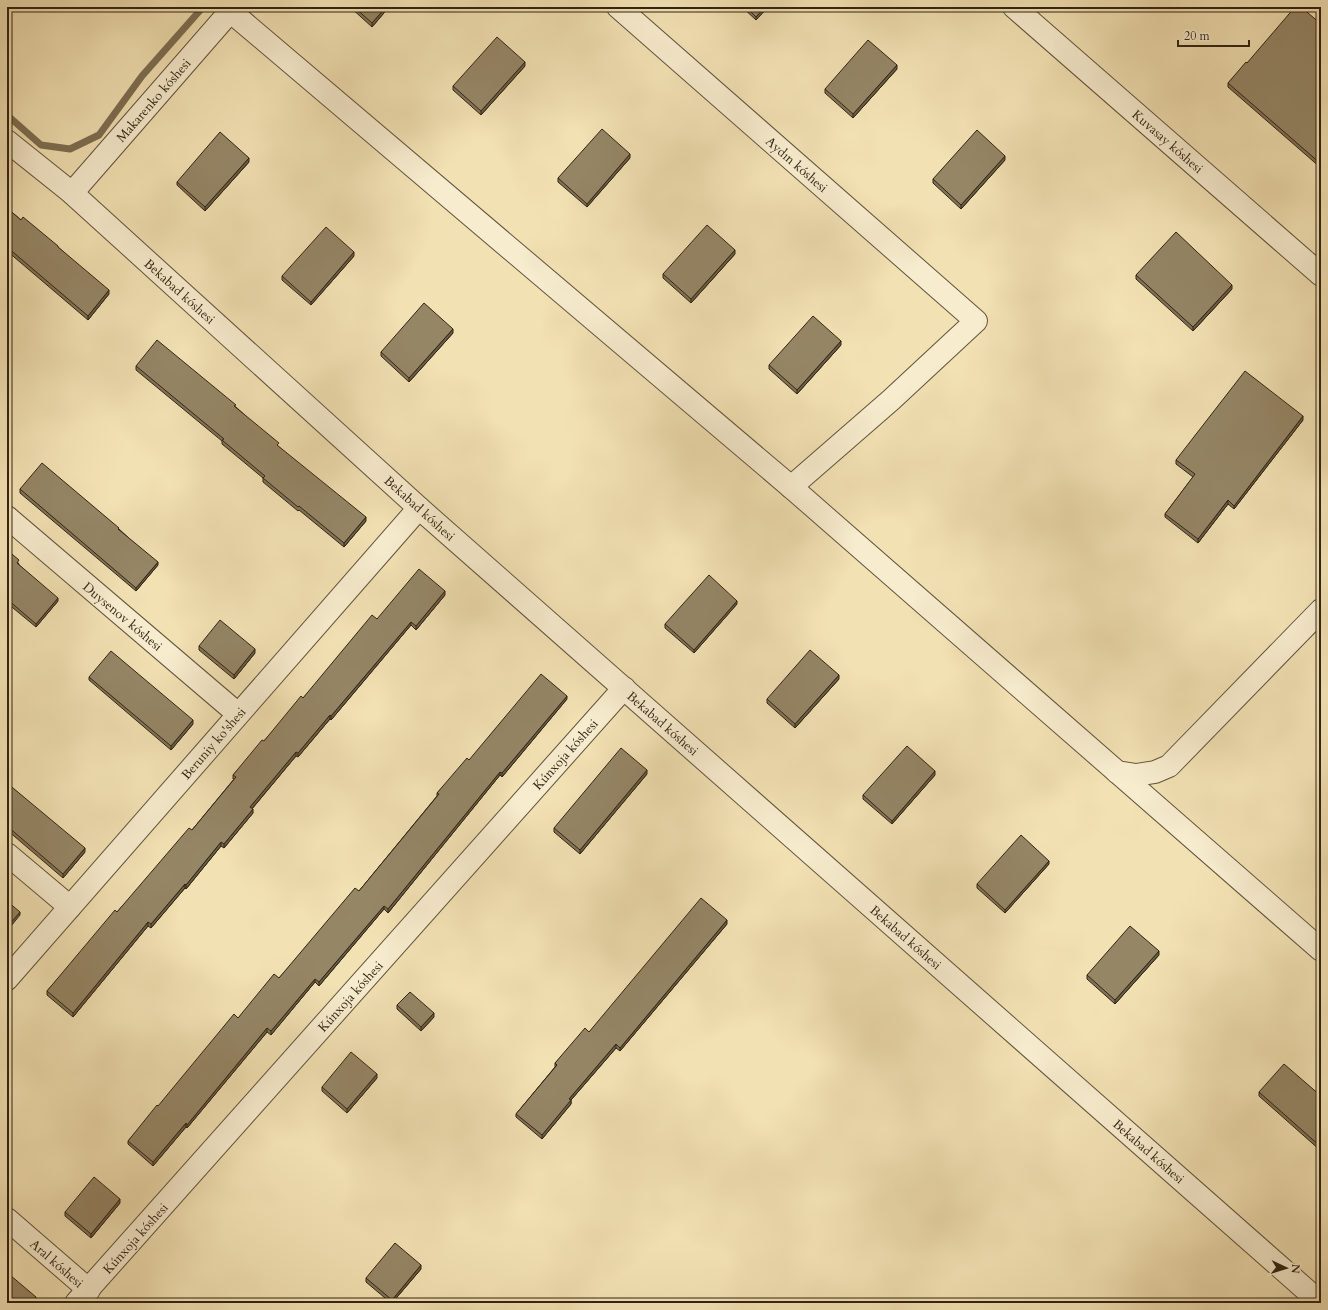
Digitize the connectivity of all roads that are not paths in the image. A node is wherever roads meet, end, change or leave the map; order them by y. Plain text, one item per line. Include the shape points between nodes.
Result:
1 (618, 7) edge
2 (1014, 7) edge
3 (232, 9) edge
4 (7, 141) edge
5 (72, 193) junction
6 (1321, 275) edge
7 (791, 486) junction
8 (419, 508) junction
9 (7, 517) edge
10 (1321, 610) edge
11 (624, 688) junction
12 (238, 714) junction
13 (1117, 772) junction
14 (7, 854) edge
15 (70, 907) junction
16 (1321, 950) edge
17 (7, 979) edge
18 (7, 1219) edge
19 (82, 1297) edge
20 (1321, 1302) edge

1 - 7 street, Aydın kóshesi via 976,321 891,400
2 - 6 street, Kuvasay kóshesi
3 - 5 street, Makarenko kóshesi
3 - 7 street
4 - 5 street, Bekabad kóshesi
5 - 8 street, Bekabad kóshesi
7 - 13 street
8 - 11 street, Bekabad kóshesi
8 - 12 street, Beruniy ko'shesi
9 - 12 street, Duysenov kóshesi
10 - 13 street via 1169,766 1136,776
11 - 19 street, Kúnxoja kóshesi
11 - 20 street, Bekabad kóshesi
12 - 15 street, Beruniy ko'shesi
13 - 16 street
14 - 15 street
15 - 17 street, Beruniy ko'shesi
18 - 19 street, Aral kóshesi

